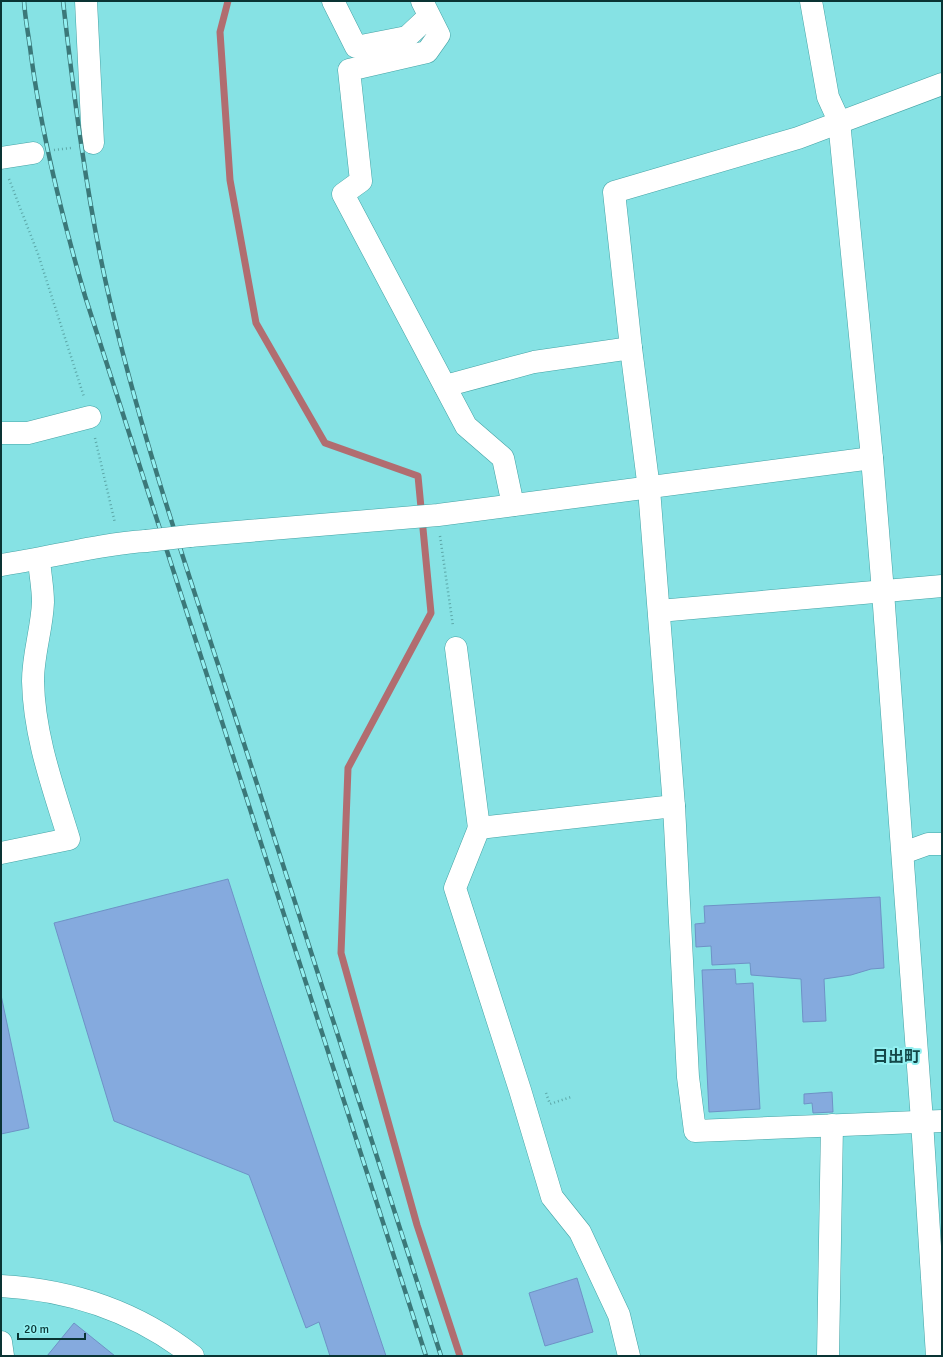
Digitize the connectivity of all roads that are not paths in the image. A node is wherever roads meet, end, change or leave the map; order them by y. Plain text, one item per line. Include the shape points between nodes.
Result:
1 (86, 1) edge
2 (333, 1) edge
3 (811, 1) edge
4 (423, 11) edge
5 (942, 84) edge
6 (839, 121) junction
7 (93, 143) road end
8 (33, 153) road end
9 (4, 166) edge
10 (631, 348) junction
11 (445, 386) junction
12 (90, 417) road end
13 (1, 433) edge
14 (872, 458) junction
15 (649, 489) junction
16 (513, 506) junction
17 (40, 560) junction
18 (1, 565) edge
19 (942, 586) edge
20 (883, 592) junction
21 (658, 611) junction
22 (456, 648) road end
23 (674, 806) junction
24 (480, 828) junction
25 (942, 844) edge
26 (1, 853) edge
27 (903, 853) junction
28 (932, 1121) edge
29 (832, 1124) junction
30 (1, 1286) edge
31 (1, 1342) edge
32 (3, 1356) edge
33 (193, 1356) edge
34 (629, 1356) edge
35 (828, 1356) edge
36 (937, 1356) edge

1 - 7 street
2 - 4 street via 356,47 407,36
3 - 6 street via 828,96
4 - 11 street via 439,35 427,52 349,70 361,181 343,194
5 - 6 street
6 - 10 street via 798,138 614,192
6 - 14 street
8 - 9 street
10 - 11 street via 534,362
10 - 15 street
11 - 16 street via 466,426 503,458
12 - 13 street via 28,433
14 - 15 street
14 - 20 street
15 - 16 street
15 - 21 street
16 - 17 street, bridge via 119,543
17 - 18 street
17 - 26 street via 43,603 33,681 37,722 47,769 69,839
19 - 20 street
20 - 21 street
20 - 27 street
21 - 23 street
22 - 24 street
23 - 24 street
23 - 29 street via 688,1077 695,1131
24 - 34 street via 455,888 552,1197 580,1232 619,1315
25 - 27 street via 928,844
27 - 28 street
28 - 29 street
28 - 36 street
29 - 35 street
30 - 33 street via 54,1293 113,1308 158,1331
31 - 32 street

